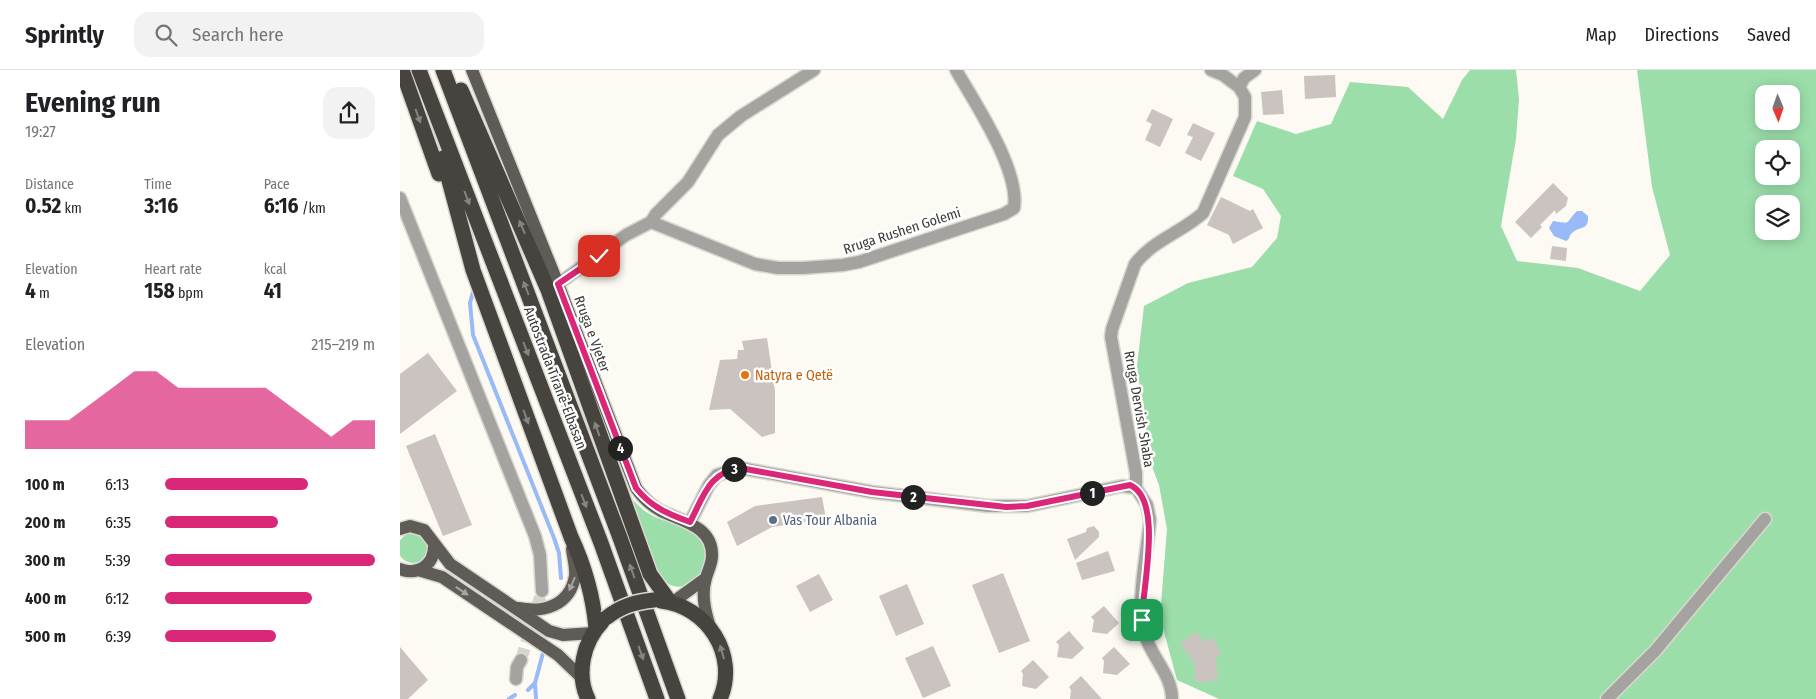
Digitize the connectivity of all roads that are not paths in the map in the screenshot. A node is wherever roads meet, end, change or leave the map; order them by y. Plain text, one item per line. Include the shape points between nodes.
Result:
1 (402, 70) edge
2 (419, 70) edge
3 (443, 70) edge
4 (452, 70) edge
5 (472, 70) edge
6 (814, 70) edge
7 (956, 70) edge
8 (1211, 70) edge
9 (1255, 70) edge
10 (1239, 87) junction
11 (400, 198) edge
12 (651, 222) junction
13 (473, 270) junction
14 (558, 284) junction
15 (1136, 488) junction
16 (1765, 518) dead end
17 (690, 522) junction
18 (403, 525) edge
19 (571, 537) junction
20 (434, 546) junction
21 (400, 569) edge
22 (418, 570) junction
23 (706, 578) junction
24 (542, 591) tunnel mouth
25 (671, 602) junction
26 (513, 607) junction
27 (598, 626) junction
28 (710, 627) junction
29 (521, 660) tunnel mouth
30 (516, 679) dead end
31 (585, 692) edge
32 (657, 699) edge
33 (678, 699) edge
34 (720, 699) edge
35 (1172, 699) edge
36 (1607, 699) edge

1 -> 13 highway
2 - 13 highway
2 -> 32 highway, Autostrada Tiranë-Elbasan via 601,543
33 -> 3 highway, Autostrada Tiranë-Elbasan
25 -> 4 highway via 650,574 548,290
5 - 14 main road, Rruga e Vjeter
6 - 12 street via 741,116 718,135 688,182
7 - 12 street, Rruga Rushen Golemi via 996,140 1014,187 1014,208 1004,214 859,262 803,268 755,264
8 - 10 street via 1223,74
9 - 10 street via 1244,78
10 - 15 street, Rruga Dervish Shaba via 1245,96 1245,117 1203,213 1142,255 1135,264 1114,319 1111,338
11 - 24 street via 535,536 540,555
12 - 14 street via 626,235
13 -> 19 highway
14 - 17 main road, Rruga e Vjeter via 636,488 646,501
15 - 17 street, Rruga Dervish Shaba via 1122,486 1027,506 997,507 872,492 740,468 717,475
15 - 35 street via 1150,520 1142,620 1149,647 1170,686
16 - 36 street via 1655,651
17 - 23 main road, Rruga e Vjeter via 703,533 711,546 712,556
18 - 20 main road via 424,530
19 -> 26 main road via 575,575 564,598 547,609 533,611
19 - 27 highway via 583,562
20 - 22 main road via 430,561
20 - 26 main road via 450,564
21 - 22 main road
22 -> 31 main road via 442,577 558,655
23 - 25 main road
23 - 28 main road, Rruga e Vjeter via 704,604
25 - 27 highway, bridge via 635,602 617,610
25 - 28 highway via 690,610
26 - 27 main road via 549,631 563,635
27 - 31 highway via 585,652
34 -> 28 highway via 725,663 722,648
29 - 30 street

